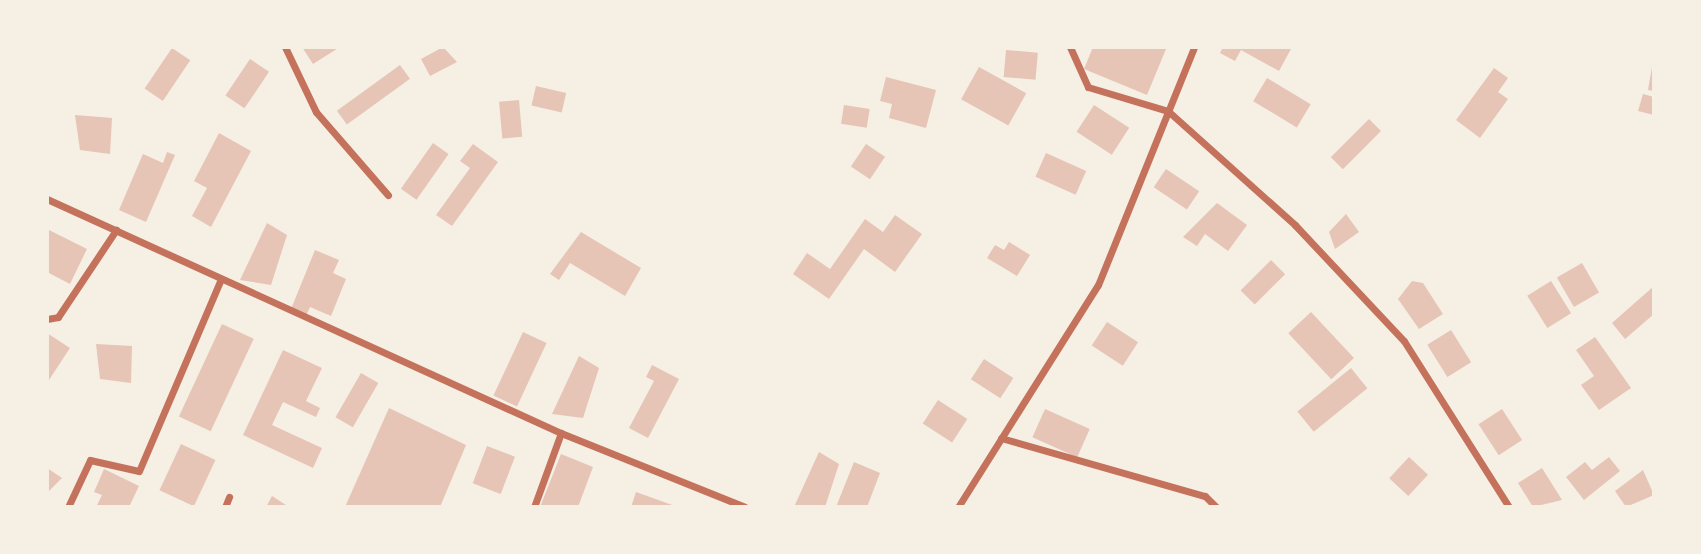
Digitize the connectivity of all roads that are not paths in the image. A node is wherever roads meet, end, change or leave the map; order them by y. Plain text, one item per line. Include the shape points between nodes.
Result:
1 (285, 47) edge
2 (1070, 47) edge
3 (1194, 47) edge
4 (1168, 111) junction
5 (388, 195) dead end
6 (47, 199) edge
7 (116, 230) junction
8 (221, 279) junction
9 (47, 319) edge
10 (561, 433) junction
11 (1001, 439) junction
12 (229, 497) dead end
13 (68, 507) edge
14 (225, 507) edge
15 (534, 507) edge
16 (746, 507) edge
17 (958, 507) edge
18 (1216, 507) edge
19 (1509, 507) edge

1 - 5 street via 316,112
2 - 4 street via 1088,87
3 - 4 street
4 - 11 street via 1098,285
4 - 19 street via 1295,225 1404,341
6 - 7 street
7 - 8 street
7 - 9 street via 58,317
8 - 10 street
8 - 13 street via 139,471 90,460
10 - 15 street
10 - 16 street
11 - 17 street
11 - 18 street via 1205,496
12 - 14 street

